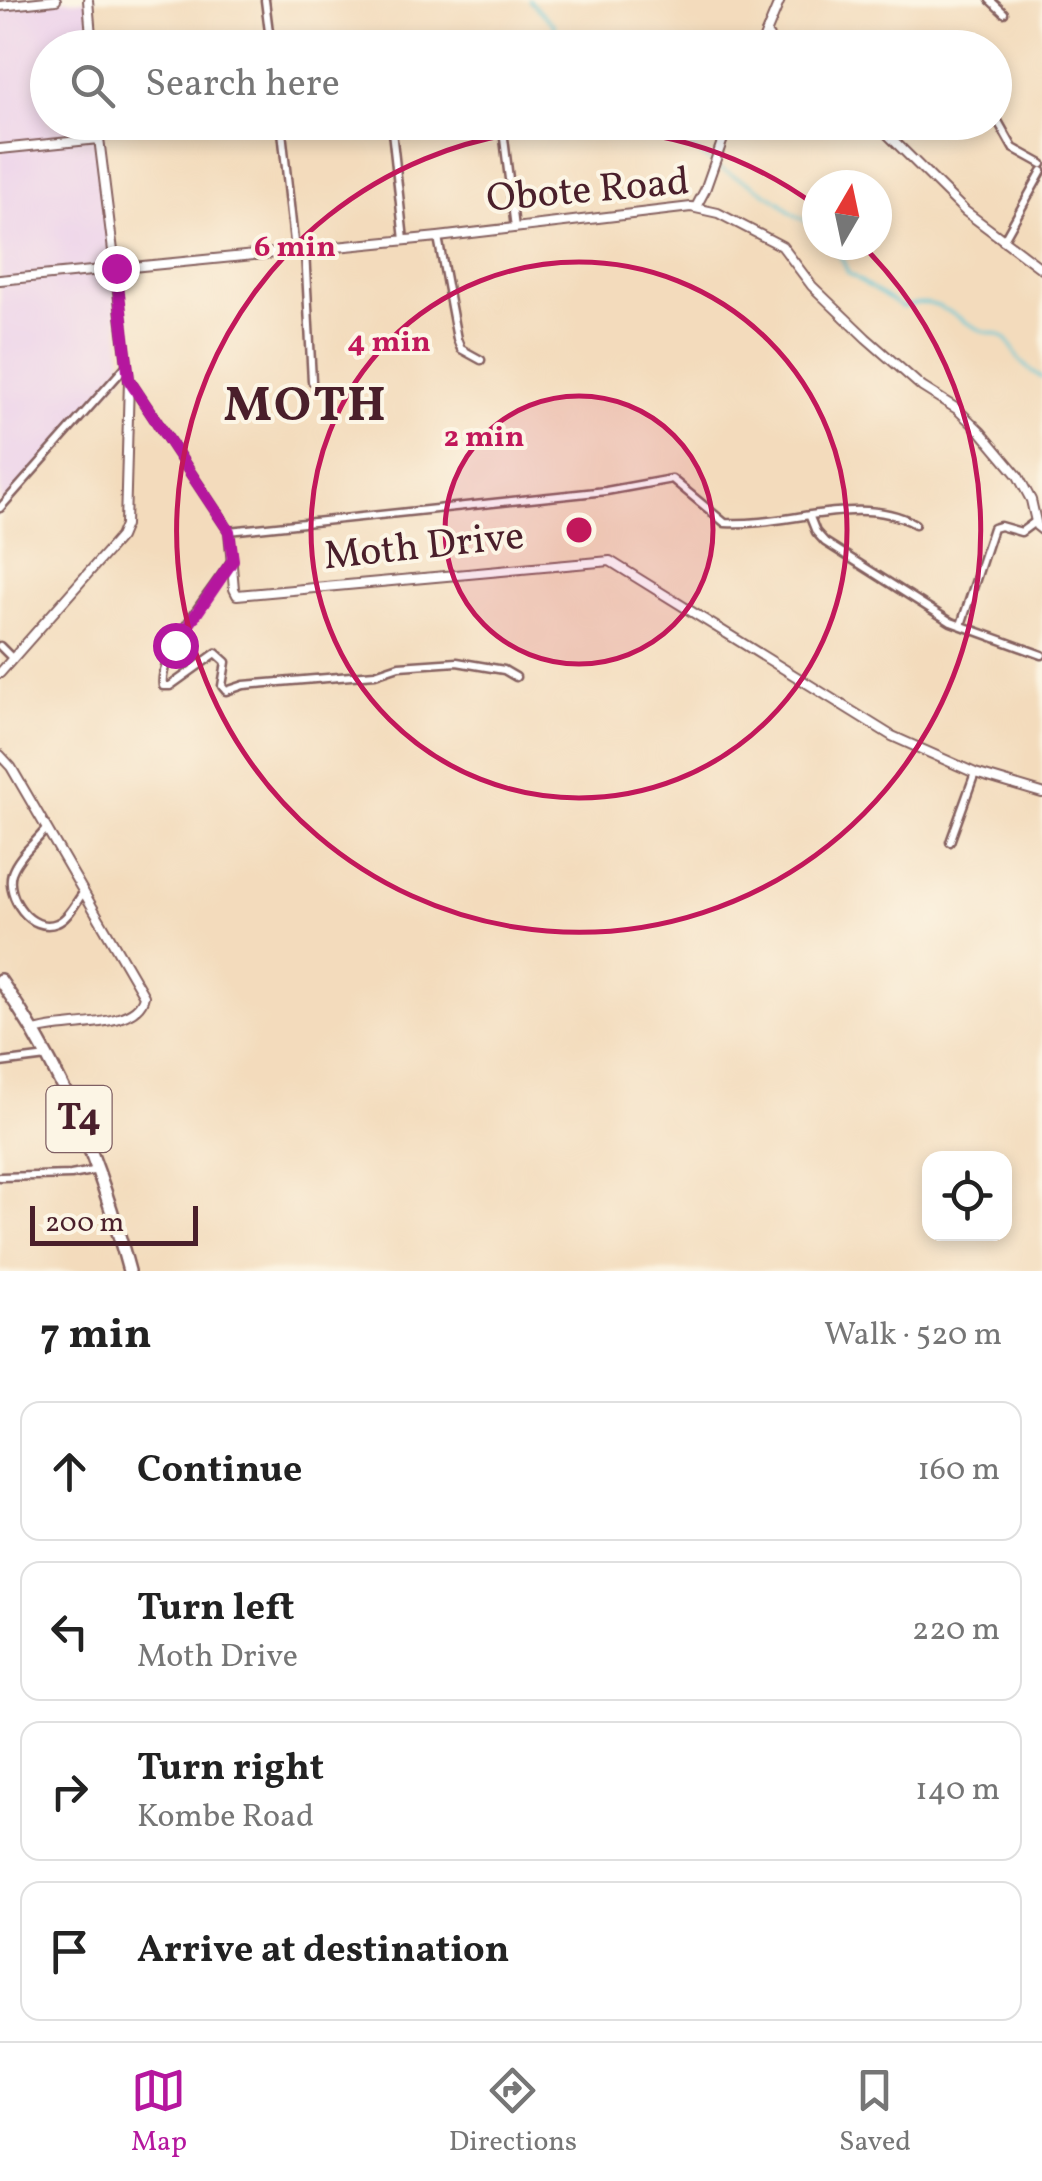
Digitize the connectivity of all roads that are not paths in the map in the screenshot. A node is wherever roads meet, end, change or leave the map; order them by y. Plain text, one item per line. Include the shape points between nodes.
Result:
1 (56, 0) edge
2 (88, 0) edge
3 (265, 0) edge
4 (780, 0) edge
5 (990, 0) edge
6 (0, 6) edge
7 (1004, 13) dead end
8 (90, 30) edge
9 (269, 30) edge
10 (768, 30) edge
11 (81, 140) edge
12 (99, 140) edge
13 (284, 140) edge
14 (393, 140) edge
15 (504, 140) edge
16 (723, 140) edge
17 (892, 140) edge
18 (1009, 140) edge
19 (0, 149) edge
20 (1042, 164) edge
21 (696, 207) junction
22 (515, 228) junction
23 (438, 237) junction
24 (404, 240) junction
25 (1003, 241) junction
26 (300, 251) junction
27 (116, 268) junction
28 (1042, 269) edge
29 (0, 280) edge
30 (481, 360) dead end
31 (126, 366) junction
32 (129, 380) junction
33 (312, 381) dead end
34 (0, 508) edge
35 (810, 517) junction
36 (915, 524) dead end
37 (1039, 526) edge
38 (229, 531) junction
39 (233, 560) junction
40 (961, 626) junction
41 (0, 646) edge
42 (1042, 655) edge
43 (12, 658) junction
44 (0, 674) edge
45 (516, 676) dead end
46 (0, 755) edge
47 (975, 773) junction
48 (1042, 793) edge
49 (46, 828) junction
50 (950, 842) dead end
51 (83, 892) junction
52 (0, 980) edge
53 (35, 1032) junction
54 (48, 1057) junction
55 (0, 1063) edge
56 (99, 1170) junction
57 (0, 1176) edge
58 (129, 1271) edge

1 - 6 street
2 - 8 street
3 - 9 street
4 - 10 street
5 - 7 street
11 - 19 street
12 - 27 street
13 - 26 street
14 - 24 street
15 - 22 street
16 - 21 street
17 - 25 street
18 - 20 street
20 - 25 street
21 - 22 street, Obote Road
21 - 37 street, Obote Road via 718,212 794,257 800,274 866,338 981,432 1018,476
22 - 23 street, Obote Road
23 - 24 street, Obote Road
23 - 30 street via 457,339
24 - 26 street, Obote Road
25 - 28 street
26 - 27 street, Obote Road
26 - 33 street
27 - 29 street, Obote Road
27 - 31 street
31 - 32 street
31 - 34 street
32 - 38 street, Moth Drive
32 - 43 street via 123,532
35 - 36 street via 881,510
35 - 38 street via 725,522 666,478 606,491
35 - 40 street via 825,542
37 - 40 street via 1021,532 993,528
38 - 39 street, Moth Drive
39 - 45 street via 175,645 163,686 216,653 226,662 226,691 457,662
39 - 47 street, Moth Drive via 240,596 610,561 892,736
40 - 42 street
41 - 43 street
43 - 44 street
46 - 49 street
47 - 48 street, Moth Drive
47 - 50 street
49 - 51 street
49 - 51 street via 13,871 13,897 27,917 46,925 62,921
51 - 53 street via 142,988 143,1004 116,1020
52 - 53 highway, T4
53 - 54 highway, T4
54 - 55 street
54 - 56 highway, T4
56 - 57 street
56 - 58 highway, T4

